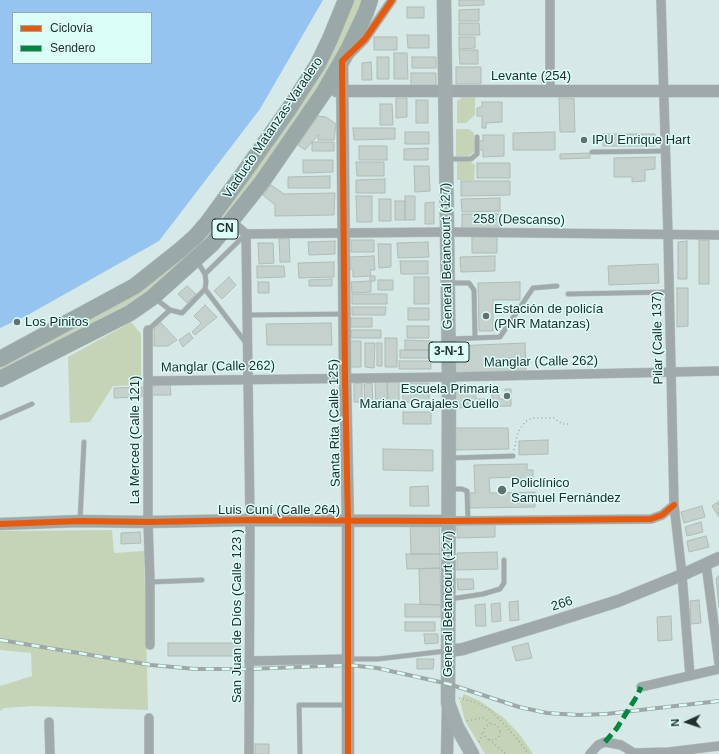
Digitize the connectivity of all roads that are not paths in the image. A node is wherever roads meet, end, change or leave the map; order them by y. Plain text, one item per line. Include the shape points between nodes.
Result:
1 (346, 0) edge
2 (370, 0) edge
3 (392, 0) edge
4 (444, 0) edge
5 (550, 0) edge
6 (661, 0) edge
7 (342, 61) junction
8 (550, 90) junction
9 (343, 91) junction
10 (445, 91) junction
11 (665, 91) junction
12 (719, 91) edge
13 (324, 92) junction
14 (476, 137) dead end
15 (666, 151) junction
16 (592, 152) dead end
17 (446, 159) junction
18 (232, 221) junction
19 (447, 232) junction
20 (246, 234) junction
21 (344, 234) junction
22 (668, 234) junction
23 (719, 234) edge
24 (196, 259) junction
25 (205, 274) junction
26 (448, 283) junction
27 (557, 286) dead end
28 (205, 289) junction
29 (670, 292) junction
30 (568, 294) dead end
31 (153, 297) junction
32 (170, 310) junction
33 (344, 314) junction
34 (248, 315) junction
35 (148, 330) joint
36 (475, 338) junction
37 (448, 339) junction
38 (248, 346) junction
39 (0, 359) edge
40 (671, 371) junction
41 (719, 371) edge
42 (449, 377) junction
43 (345, 378) junction
44 (0, 379) edge
45 (249, 380) junction
46 (149, 381) junction
47 (32, 404) dead end
48 (0, 418) edge
49 (84, 442) dead end
50 (513, 456) road end
51 (448, 458) junction
52 (448, 489) junction
53 (674, 505) junction
54 (250, 520) junction
55 (80, 521) junction
56 (348, 521) junction
57 (448, 521) junction
58 (468, 521) junction
59 (148, 522) junction
60 (0, 524) edge
61 (719, 558) edge
62 (504, 560) dead end
63 (706, 564) junction
64 (682, 575) junction
65 (202, 580) dead end
66 (150, 582) junction
67 (448, 599) junction
68 (150, 645) dead end
69 (449, 651) junction
70 (348, 660) junction
71 (249, 661) junction
72 (719, 663) edge
73 (719, 669) edge
74 (690, 676) junction
75 (640, 687) dead end
76 (448, 703) junction
77 (348, 705) junction
78 (149, 718) dead end
79 (49, 722) dead end
80 (719, 746) edge
81 (475, 749) edge
82 (50, 754) edge
83 (149, 754) edge
84 (249, 754) edge
85 (300, 754) edge
86 (348, 754) edge
87 (447, 754) edge
88 (590, 754) edge
89 (634, 754) edge

1 - 39 highway, Viaducto Matanzas-Varadero / CN via 314,70 240,179 196,236 180,252 135,286
2 - 7 highway, Viaducto Matanzas-Varadero / CN
3 - 7 street via 365,39
4 - 10 main road, General Betancourt (127) / 3-N-1
5 - 8 street
6 - 11 street, Pilar (Calle 137)
7 - 9 street, Santa Rita (Calle 125)
7 - 13 highway, Viaducto Matanzas-Varadero / CN
8 - 10 street, Levante (254)
8 - 11 street, Levante (254)
9 - 10 street, Levante (254)
9 - 13 street, Levante (254)
9 - 21 street, Santa Rita (Calle 125)
10 - 17 main road, General Betancourt (127) / 3-N-1
11 - 12 street, Levante (254)
11 - 15 street, Pilar (Calle 137)
13 - 18 highway, Viaducto Matanzas-Varadero / CN
14 - 17 lane via 477,154 472,159
15 - 16 lane
15 - 22 street, Pilar (Calle 137)
17 - 19 main road, General Betancourt (127) / 3-N-1
18 - 20 street
18 - 24 highway, Viaducto Matanzas-Varadero / CN
19 - 21 street, 258 (Descanso)
19 - 22 street, 258 (Descanso)
19 - 26 main road, General Betancourt (127) / 3-N-1
20 - 21 street, 258 (Descanso)
20 - 25 lane
20 - 34 street, San Juan de Díos (Calle 123 )
21 - 33 street, Santa Rita (Calle 125)
22 - 23 street, 258 (Descanso)
22 - 29 street, Pilar (Calle 137)
24 - 25 lane
24 - 31 highway, Viaducto Matanzas-Varadero / CN
25 - 28 lane
26 - 36 lane via 469,283 474,290
26 - 37 main road, General Betancourt (127) / 3-N-1
27 - 36 lane via 533,288 500,337
28 - 32 lane via 182,313
28 - 38 lane
29 - 30 lane
29 - 40 street, Pilar (Calle 137)
31 - 32 lane
31 - 44 highway, Viaducto Matanzas-Varadero / CN via 130,313
32 - 35 lane
33 - 34 lane
33 - 43 street, Santa Rita (Calle 125)
34 - 38 street, San Juan de Díos (Calle 123 )
35 - 46 street, La Merced (Calle 121)
36 - 37 lane
37 - 42 main road, General Betancourt (127) / 3-N-1
38 - 45 street, San Juan de Díos (Calle 123 )
40 - 41 street, Manglar (Calle 262)
40 - 42 street, Manglar (Calle 262)
40 - 53 street, Pilar (Calle 137)
42 - 43 street, Manglar (Calle 262)
42 - 51 main road, General Betancourt (127) / 3-N-1
43 - 45 street, Manglar (Calle 262)
43 - 56 street, Santa Rita (Calle 125)
45 - 46 street, Manglar (Calle 262)
45 - 54 street, San Juan de Díos (Calle 123 )
46 - 59 street, La Merced (Calle 121)
47 - 48 lane
49 - 55 lane
50 - 51 lane
51 - 52 main road, General Betancourt (127) / 3-N-1
52 - 57 main road, General Betancourt (127) / 3-N-1
52 - 58 lane via 466,491
53 - 58 street, Luis Cuní (Calle 264) via 662,515 651,519
53 - 64 street, Pilar (Calle 137)
54 - 56 street, Luis Cuní (Calle 264)
54 - 59 street, Luis Cuní (Calle 264)
54 - 71 street, San Juan de Díos (Calle 123 )
55 - 59 street, Luis Cuní (Calle 264)
55 - 60 street, Luis Cuní (Calle 264)
56 - 57 street, Luis Cuní (Calle 264)
56 - 70 street, Santa Rita (Calle 125)
57 - 58 street, Luis Cuní (Calle 264)
57 - 67 main road, General Betancourt (127) / 3-N-1
59 - 66 street, La Merced (Calle 121)
61 - 63 street, 266
62 - 67 lane via 504,583 500,589
63 - 64 street, 266
63 - 72 street
64 - 69 street, 266 via 618,601 463,649
64 - 74 street, Pilar (Calle 137)
65 - 66 lane
66 - 68 street, La Merced (Calle 121)
67 - 69 main road, General Betancourt (127) / 3-N-1
69 - 70 lane
69 - 76 main road, General Betancourt (127) / 3-N-1
70 - 71 street
70 - 77 street, Santa Rita (Calle 125)
71 - 84 street, San Juan de Díos (Calle 123 )
73 - 74 street
74 - 75 street
76 - 81 main road, 3-N-1 via 457,727
76 - 87 street
77 - 85 lane via 299,705
77 - 86 street, Santa Rita (Calle 125)
78 - 83 street
79 - 82 street
80 - 89 street
88 - 89 street via 598,745 605,742 621,745

